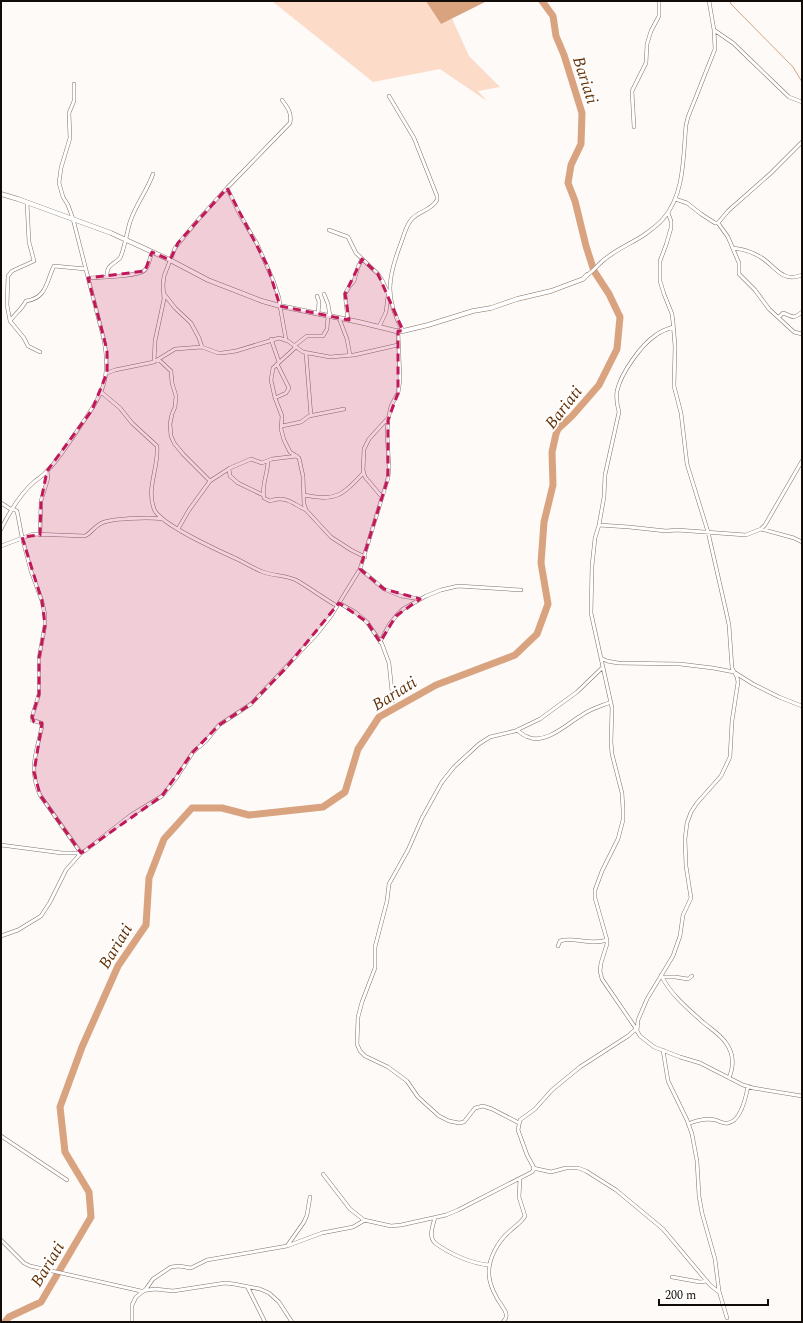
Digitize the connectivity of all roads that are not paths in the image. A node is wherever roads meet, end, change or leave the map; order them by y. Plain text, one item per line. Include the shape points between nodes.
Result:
1 (659, 1) edge
2 (709, 1) edge
3 (714, 30) junction
4 (74, 84) dead end
5 (389, 96) dead end
6 (282, 100) dead end
7 (802, 102) edge
8 (634, 127) dead end
9 (802, 142) edge
10 (153, 174) dead end
11 (227, 188) junction
12 (1, 194) edge
13 (675, 199) junction
14 (27, 203) junction
15 (668, 214) junction
16 (73, 219) junction
17 (718, 223) junction
18 (329, 230) dead end
19 (125, 240) junction
20 (733, 248) junction
21 (152, 252) junction
22 (362, 259) junction
23 (170, 260) junction
24 (86, 269) junction
25 (587, 275) joint
26 (802, 275) edge
27 (107, 277) junction
28 (88, 278) junction
29 (164, 294) junction
30 (324, 294) dead end
31 (388, 294) junction
32 (317, 296) dead end
33 (391, 298) junction
34 (280, 306) junction
35 (802, 312) edge
36 (318, 314) junction
37 (329, 316) junction
38 (779, 317) junction
39 (339, 318) junction
40 (348, 320) junction
41 (10, 321) junction
42 (379, 327) junction
43 (673, 327) junction
44 (401, 331) junction
45 (802, 334) edge
46 (271, 339) junction
47 (286, 340) junction
48 (398, 345) junction
49 (202, 347) junction
50 (295, 347) junction
51 (40, 352) dead end
52 (306, 353) junction
53 (350, 355) junction
54 (158, 359) junction
55 (154, 362) junction
56 (278, 363) junction
57 (107, 373) junction
58 (101, 392) junction
59 (275, 398) junction
60 (344, 408) dead end
61 (311, 416) junction
62 (388, 418) junction
63 (282, 426) junction
64 (297, 456) junction
65 (268, 461) junction
66 (802, 461) edge
67 (229, 469) junction
68 (48, 471) junction
69 (364, 472) junction
70 (210, 481) junction
71 (263, 495) junction
72 (304, 495) junction
73 (382, 497) junction
74 (1, 503) edge
75 (12, 510) junction
76 (306, 510) junction
77 (164, 519) junction
78 (599, 525) junction
79 (1, 529) edge
80 (178, 529) junction
81 (761, 530) junction
82 (708, 532) junction
83 (40, 534) junction
84 (22, 537) junction
85 (802, 542) edge
86 (1, 546) edge
87 (365, 557) junction
88 (360, 569) junction
89 (521, 590) dead end
90 (420, 599) junction
91 (338, 605) junction
92 (380, 642) junction
93 (601, 658) junction
94 (602, 668) junction
95 (734, 672) junction
96 (393, 701) dead end
97 (611, 702) junction
98 (802, 706) edge
99 (517, 730) junction
100 (1, 845) edge
101 (81, 853) junction
102 (1, 936) edge
103 (607, 940) junction
104 (558, 946) dead end
105 (661, 976) junction
106 (692, 976) dead end
107 (637, 1030) junction
108 (663, 1050) junction
109 (729, 1078) junction
110 (748, 1086) junction
111 (802, 1096) edge
112 (518, 1123) junction
113 (688, 1124) junction
114 (1, 1136) edge
115 (533, 1168) junction
116 (323, 1174) dead end
117 (520, 1179) junction
118 (67, 1180) dead end
119 (310, 1197) dead end
120 (435, 1217) junction
121 (366, 1220) junction
122 (1, 1240) edge
123 (288, 1246) junction
124 (490, 1265) junction
125 (672, 1277) dead end
126 (707, 1280) junction
127 (248, 1288) junction
128 (144, 1290) junction
129 (720, 1293) junction
130 (728, 1318) dead end
131 (132, 1322) edge
132 (265, 1322) edge
133 (292, 1322) edge
134 (503, 1322) edge

1 - 8 street via 659,16 647,44 646,63 632,91
2 - 3 street
3 - 7 street via 738,48 789,97
3 - 13 street via 714,55 686,125 681,180
4 - 16 street via 74,101 69,113 70,138 59,183
5 - 33 street via 414,138 437,196 431,208 416,215 407,226 389,284
6 - 11 street via 290,111 290,123
9 - 17 street
10 - 19 street via 136,208
11 - 23 street via 178,243
11 - 34 street via 265,261
12 - 14 street
13 - 15 street
13 - 17 street via 687,203
14 - 16 street
14 - 41 street via 29,242 34,261 12,271 8,276 6,305
15 - 25 street via 645,234 604,259
15 - 43 street via 671,228 660,261 660,276 672,314
16 - 19 street
16 - 24 street
17 - 20 street
18 - 22 street via 348,237
19 - 21 street
19 - 27 street via 121,257 109,266
20 - 26 street via 756,254 783,275 794,278
20 - 38 street via 739,263 739,274
21 - 23 street
21 - 27 street via 143,271
22 - 31 street via 378,274
22 - 40 street via 354,281 345,294
23 - 29 street via 163,285
23 - 34 street via 208,280
24 - 28 street
24 - 41 street via 54,266 41,295 26,301 24,307 16,312
25 - 44 street via 551,291
27 - 28 street
28 - 57 street via 107,350
29 - 49 street via 191,323
29 - 55 street via 155,341
30 - 37 street
31 - 33 street
31 - 42 street via 386,312
32 - 36 street
33 - 44 street
34 - 36 street
34 - 47 street
35 - 38 street via 794,317 783,312
36 - 37 street
37 - 39 street
37 - 50 street via 323,336 307,336
38 - 45 street via 794,332
39 - 40 street
39 - 53 street
40 - 42 street
41 - 51 street via 28,346
42 - 44 street
43 - 78 street via 655,336 637,354 617,391 619,412 605,475
43 - 82 street via 674,386 681,413 687,464
44 - 48 street
46 - 47 street
46 - 49 street via 236,352 218,353
46 - 56 street
47 - 50 street
48 - 53 street
48 - 62 street via 400,380 398,393
49 - 54 street via 175,350
50 - 52 street
50 - 56 street
52 - 53 street via 330,357
52 - 61 street
54 - 55 street
54 - 70 street via 171,371 176,396 170,424 174,443
55 - 57 street
56 - 59 street via 272,370 271,377
56 - 59 street via 289,388 286,393
57 - 58 street
58 - 68 street via 92,410
58 - 77 street via 157,446 156,467 151,484 152,499 154,509
59 - 63 street via 282,416
60 - 61 street
61 - 63 street via 301,422
62 - 69 street via 364,449
62 - 73 street via 390,467
63 - 64 street via 284,440 292,454
64 - 65 street
64 - 72 street via 302,470
65 - 67 street via 260,463 251,459
65 - 71 street
66 - 81 street
67 - 70 street
67 - 71 street via 230,476 238,483
68 - 75 street via 34,482
68 - 83 street via 41,501
69 - 72 street via 355,483 335,497
69 - 73 street via 368,482
70 - 80 street
71 - 76 street via 269,501 281,498
72 - 76 street
73 - 87 street
74 - 75 street
75 - 79 street
75 - 84 street via 17,511
76 - 87 street via 332,537
77 - 80 street
77 - 83 street via 152,517 107,520 86,536
78 - 82 street
78 - 93 street via 592,554 591,599 594,629
80 - 91 street via 262,572 287,576
81 - 82 street via 746,535
81 - 85 street
82 - 95 street via 729,625
83 - 84 street
84 - 86 street
84 - 101 street via 45,614 39,658 39,694 32,717 32,720 42,726 33,762 36,786
87 - 88 street
88 - 90 street via 384,590
88 - 91 street
89 - 90 street via 458,586
90 - 92 street via 396,616
91 - 92 street via 354,612 367,622
91 - 101 street via 316,635 251,704 219,724 206,741 192,752 162,796 131,815
92 - 96 street via 389,662
93 - 94 street
93 - 95 street via 618,664 680,664
94 - 97 street
94 - 99 street via 565,701 540,719
95 - 98 street via 778,697
95 - 105 street via 738,682 732,721 731,753 721,776 701,799 687,823 686,866 691,898 683,915 680,936 673,956
97 - 99 street via 584,713 546,737 532,738
97 - 103 street via 612,754 622,793 623,820 618,839 595,890
99 - 112 street via 490,737 472,750 448,774 422,818 389,884 375,947 375,968 359,1011 357,1044 365,1056 388,1067 407,1081 427,1106 449,1121 464,1122 475,1108 483,1106
100 - 101 street
101 - 102 street via 66,870 41,916 18,930
103 - 104 street via 592,943 565,940 560,941
103 - 107 street via 601,963 602,979
105 - 106 street via 688,979
105 - 107 street via 642,1010
105 - 109 street via 678,998 727,1043 733,1060
107 - 108 street via 640,1036 654,1047
107 - 112 street via 559,1083 536,1109
108 - 109 street via 700,1063
108 - 113 street via 668,1081
109 - 110 street
110 - 111 street
110 - 113 street via 745,1103 732,1122 703,1119
112 - 115 street via 518,1130
113 - 129 street via 697,1161 702,1213 715,1259
114 - 118 street
115 - 117 street via 532,1172
115 - 126 street via 551,1172 578,1168 616,1190 663,1229
116 - 121 street via 354,1213
117 - 120 street via 458,1210
117 - 124 street via 518,1192 525,1216 501,1241
119 - 123 street via 304,1222
120 - 121 street via 391,1226
120 - 124 street via 431,1234 435,1243 470,1260
121 - 123 street
122 - 128 street via 30,1266
123 - 128 street via 207,1260 191,1268 171,1268 153,1279
124 - 134 street via 488,1276 506,1313
125 - 126 street via 700,1282
126 - 129 street
127 - 128 street via 225,1283 185,1290
127 - 132 street
127 - 133 street via 260,1289 274,1297
128 - 131 street via 134,1300
129 - 130 street

